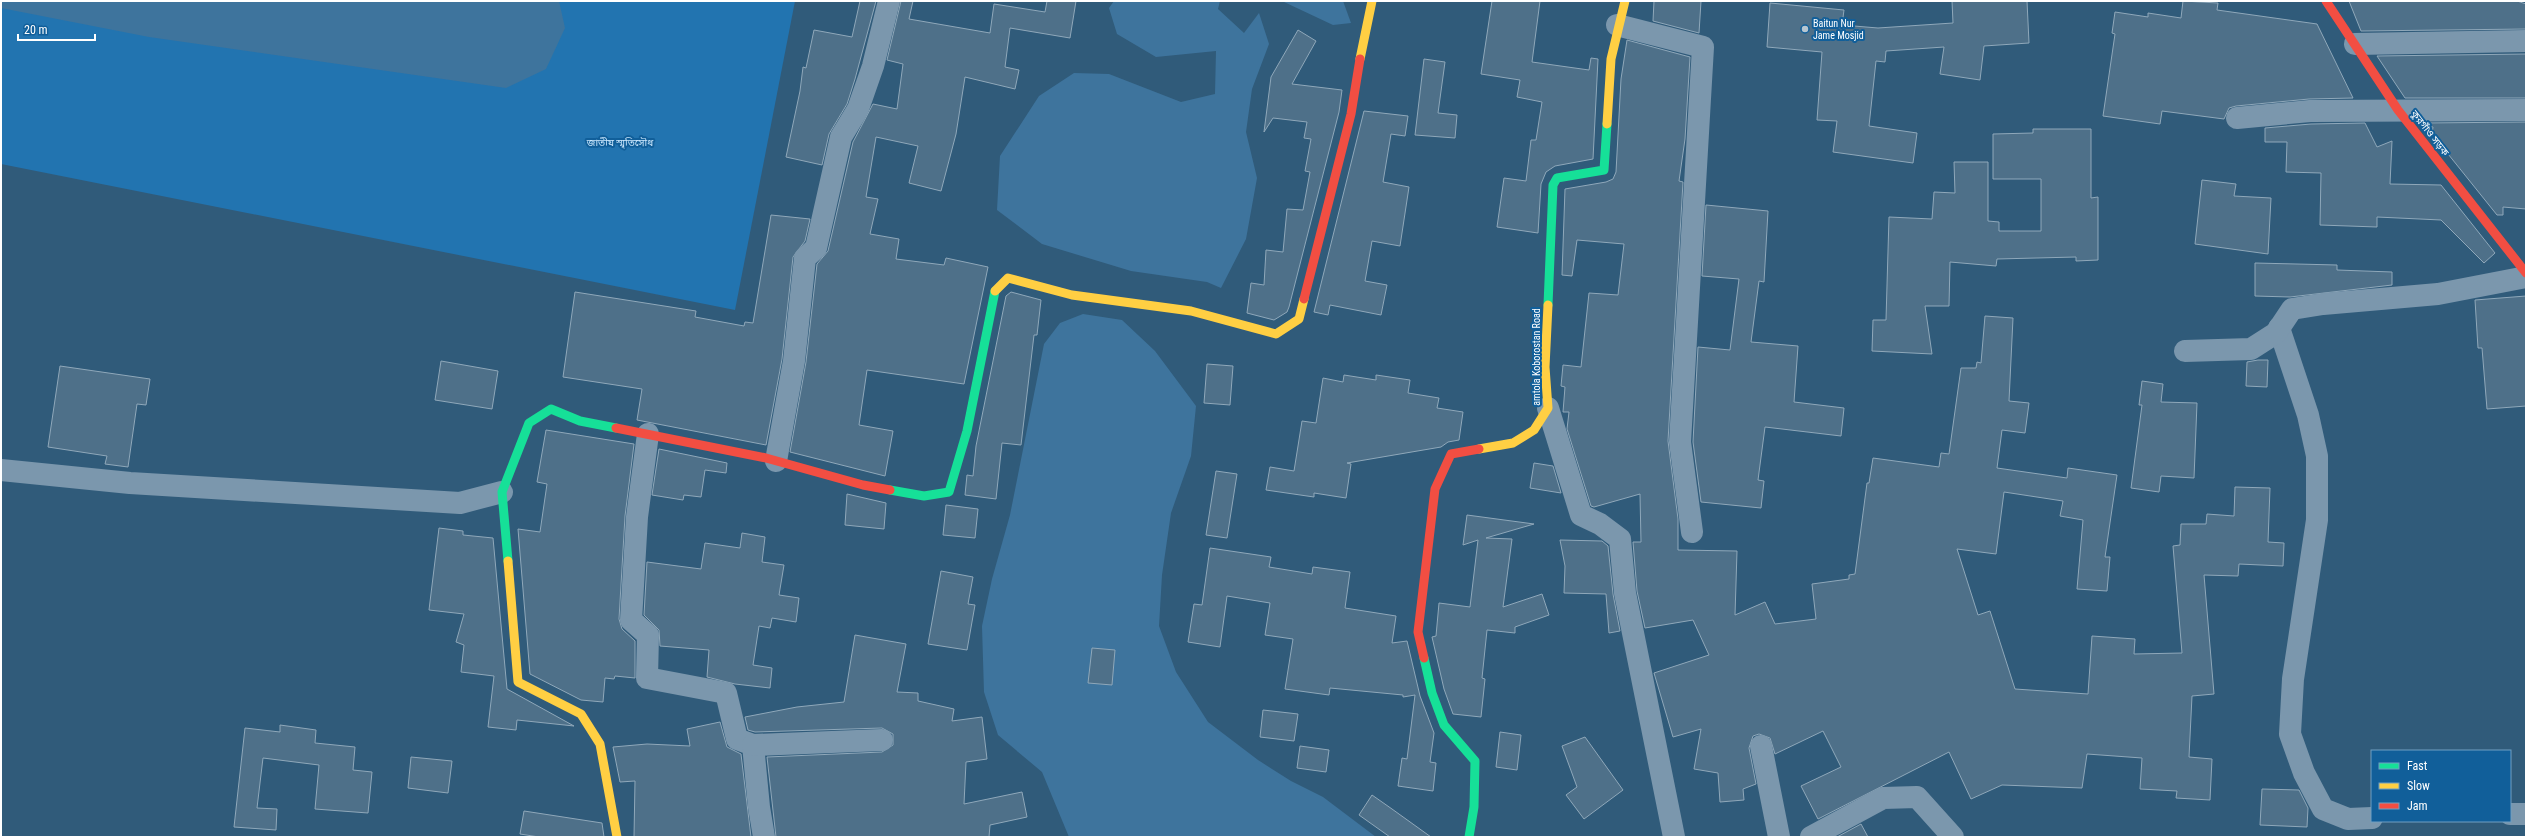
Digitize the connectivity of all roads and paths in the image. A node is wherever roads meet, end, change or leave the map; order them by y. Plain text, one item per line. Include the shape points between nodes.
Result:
1 (889, 1) edge
2 (1372, 1) edge
3 (1626, 1) edge
4 (2326, 1) edge
5 (1617, 25) junction
6 (2526, 42) edge
7 (2355, 44) junction
8 (2398, 110) junction
9 (2526, 110) edge
10 (2237, 118) dead end
11 (2526, 273) edge
12 (2526, 277) edge
13 (2279, 328) junction
14 (2185, 352) dead end
15 (1548, 408) junction
16 (648, 434) junction
17 (776, 461) junction
18 (1, 470) edge
19 (502, 492) junction
20 (1692, 532) dead end
21 (882, 740) dead end
22 (753, 745) junction
23 (1761, 746) dead end
24 (2511, 814) edge
25 (2526, 814) edge
26 (2371, 818) edge
27 (617, 837) edge
28 (764, 837) edge
29 (1469, 837) edge
30 (1674, 837) edge
31 (1779, 837) edge
32 (1811, 837) edge
33 (1954, 837) edge

1 - 17 street via 873,66 858,109 841,137 816,248 805,258 794,361
2 - 17 street via 1356,76 1351,114 1299,319 1276,334 1191,311 1072,295 1008,278 995,289 967,431 949,492 924,496 863,485
3 - 5 street, amtola Koborostan Road
4 - 7 street, কুরগাঁও সড়ক
5 - 15 street, amtola Koborostan Road via 1610,58 1604,170 1557,178 1553,185 1545,367
5 - 20 street via 1703,48 1680,442
6 - 7 street
7 - 8 street, কুরগাঁও সড়ক
8 - 9 street
8 - 10 street via 2310,111
8 - 11 street, কুরগাঁও সড়ক
12 - 13 street via 2438,294 2292,309
13 - 14 street via 2276,333 2251,349
13 - 26 street via 2308,415 2316,456 2318,520 2293,679 2290,734 2304,773 2323,809 2348,819
15 - 29 street, amtola Koborostan Road via 1534,430 1513,443 1451,454 1435,490 1418,632 1432,693 1444,725 1475,761 1474,806
15 - 30 street via 1582,515 1600,524 1620,539 1625,593
16 - 17 street
16 - 19 street via 580,421 551,409 529,423
16 - 22 street via 637,517 631,620 648,635 647,678 726,693 737,739
18 - 19 street via 130,483 453,503
19 - 27 street via 518,682 581,714 600,744
21 - 22 street
22 - 28 street
23 - 31 street
24 - 25 street
32 - 33 street via 1884,798 1917,797

